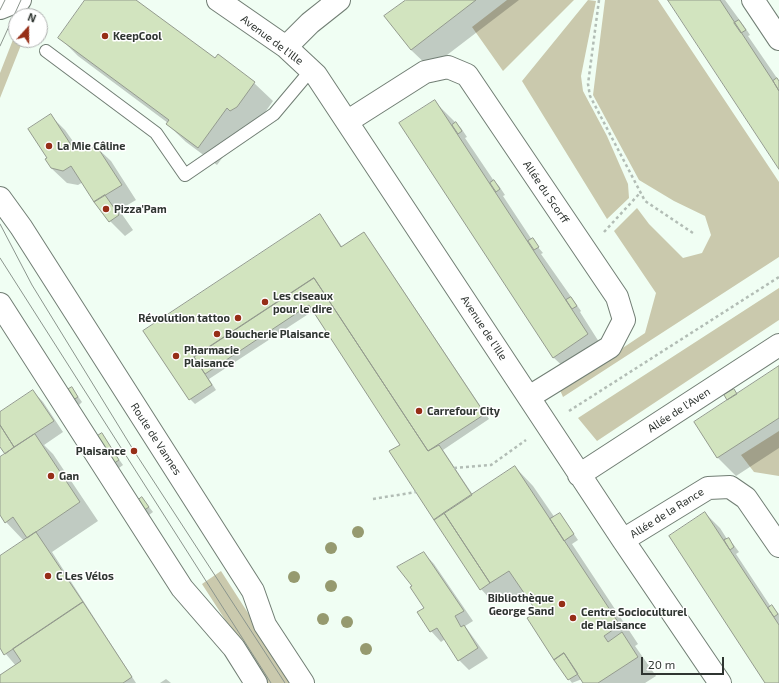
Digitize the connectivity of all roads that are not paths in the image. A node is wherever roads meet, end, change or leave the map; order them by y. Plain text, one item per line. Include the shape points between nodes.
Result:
1 (20, 0) edge
2 (218, 0) edge
3 (339, 0) edge
4 (753, 0) edge
5 (0, 8) edge
6 (779, 39) edge
7 (286, 47) junction
8 (46, 51) dead end
9 (311, 70) junction
10 (348, 121) junction
11 (0, 198) edge
12 (0, 304) edge
13 (779, 345) edge
14 (529, 396) junction
15 (579, 475) junction
16 (623, 540) junction
17 (779, 546) edge
18 (256, 683) edge
19 (303, 683) edge
20 (720, 683) edge

1 - 5 street
2 - 7 street, Avenue de l'Ille
3 - 7 street via 310,23
4 - 6 street
7 - 9 street, Avenue de l'Ille
8 - 9 lane via 156,133 185,174 274,114
9 - 10 street, Avenue de l'Ille
10 - 14 street, Avenue de l'Ille
10 - 14 street, Allée du Scorff via 425,72 448,67 467,75 617,297 624,320 610,347
11 - 19 street, Route de Vannes via 32,244 253,591 265,625
12 - 18 street via 182,588 234,648
13 - 15 street, Allée de l'Aven
14 - 15 street, Avenue de l'Ille
15 - 16 street, Avenue de l'Ille
16 - 17 street, Allée de la Rance via 708,488 730,487 746,498
16 - 20 street, Avenue de l'Ille

